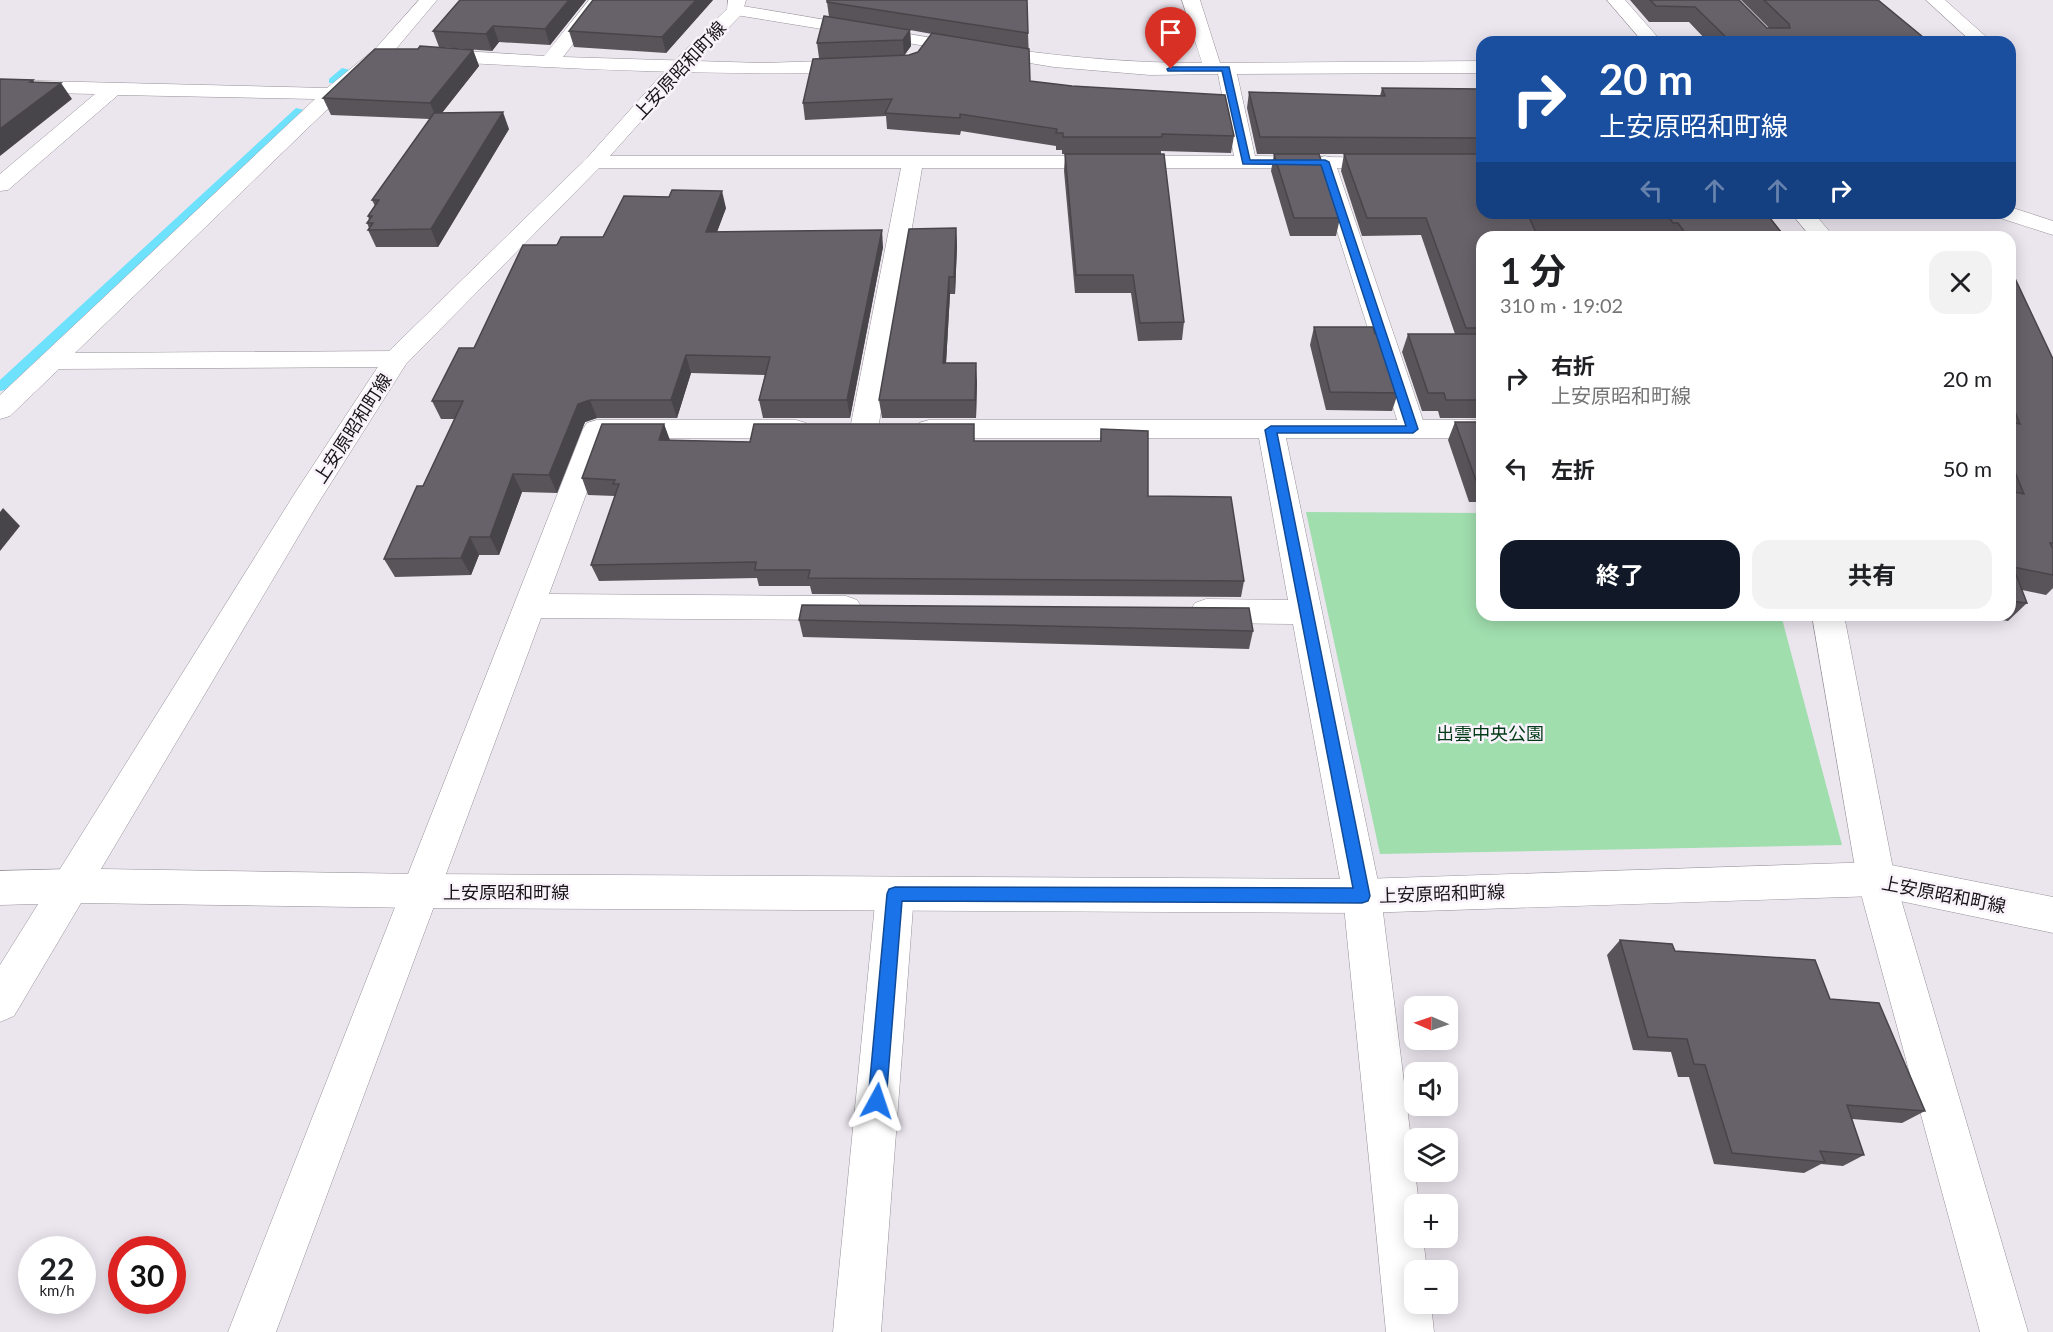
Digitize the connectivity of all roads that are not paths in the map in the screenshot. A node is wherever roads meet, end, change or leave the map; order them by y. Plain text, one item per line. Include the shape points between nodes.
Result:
1 (428, 0) edge
2 (598, 0) edge
3 (1191, 0) edge
4 (1616, 0) edge
5 (1935, 0) edge
6 (736, 5) edge
7 (1648, 36) edge
8 (1976, 36) edge
9 (928, 40) junction
10 (383, 52) junction
11 (916, 56) edge
12 (549, 62) junction
13 (876, 65) edge
14 (679, 67) junction
15 (1476, 67) edge
16 (1219, 69) junction
17 (0, 86) edge
18 (114, 88) junction
19 (332, 94) junction
20 (594, 162) junction
21 (913, 162) junction
22 (1246, 162) junction
23 (1325, 162) junction
24 (1403, 162) edge
25 (0, 185) edge
26 (2016, 216) edge
27 (1807, 219) edge
28 (2053, 228) edge
29 (1818, 231) edge
30 (396, 360) junction
31 (52, 361) junction
32 (0, 411) edge
33 (862, 429) junction
34 (1413, 429) junction
35 (1476, 429) edge
36 (1271, 430) junction
37 (530, 606) junction
38 (876, 609) edge
39 (1175, 611) edge
40 (1306, 612) junction
41 (1829, 621) edge
42 (1876, 879) junction
43 (71, 886) junction
44 (0, 888) edge
45 (421, 891) junction
46 (895, 894) junction
47 (1362, 896) junction
48 (2053, 915) edge
49 (0, 1002) edge
50 (252, 1332) edge
51 (856, 1332) edge
52 (1410, 1332) edge
53 (2004, 1332) edge

1 - 10 street
2 - 12 street
3 - 16 street
4 - 7 street
5 - 8 street
6 - 9 street
6 - 14 street, 上安原昭和町線
9 - 11 street
9 - 16 street via 1054,61 1149,69
10 - 12 street
10 - 19 street
12 - 14 street
13 - 14 street
14 - 20 street, 上安原昭和町線
15 - 16 street
16 - 22 street
17 - 18 street
18 - 19 street
18 - 25 street
19 - 31 street
20 - 21 street
20 - 30 street, 上安原昭和町線
21 - 22 street
21 - 33 street
22 - 23 street
23 - 24 street
23 - 34 lane
26 - 28 street
27 - 29 street
30 - 31 street
30 - 43 street, 上安原昭和町線 via 305,500
31 - 32 street
33 - 36 street
33 - 37 street via 597,429
34 - 35 street
34 - 36 street
36 - 40 street
37 - 38 street
37 - 45 street
39 - 40 street
40 - 47 street
41 - 42 street
42 - 47 street, 上安原昭和町線
42 - 48 street, 上安原昭和町線
42 - 53 street
43 - 44 street
43 - 45 street, 上安原昭和町線
43 - 49 street
45 - 46 street, 上安原昭和町線
45 - 50 street
46 - 47 street, 上安原昭和町線
46 - 51 street
47 - 52 street

